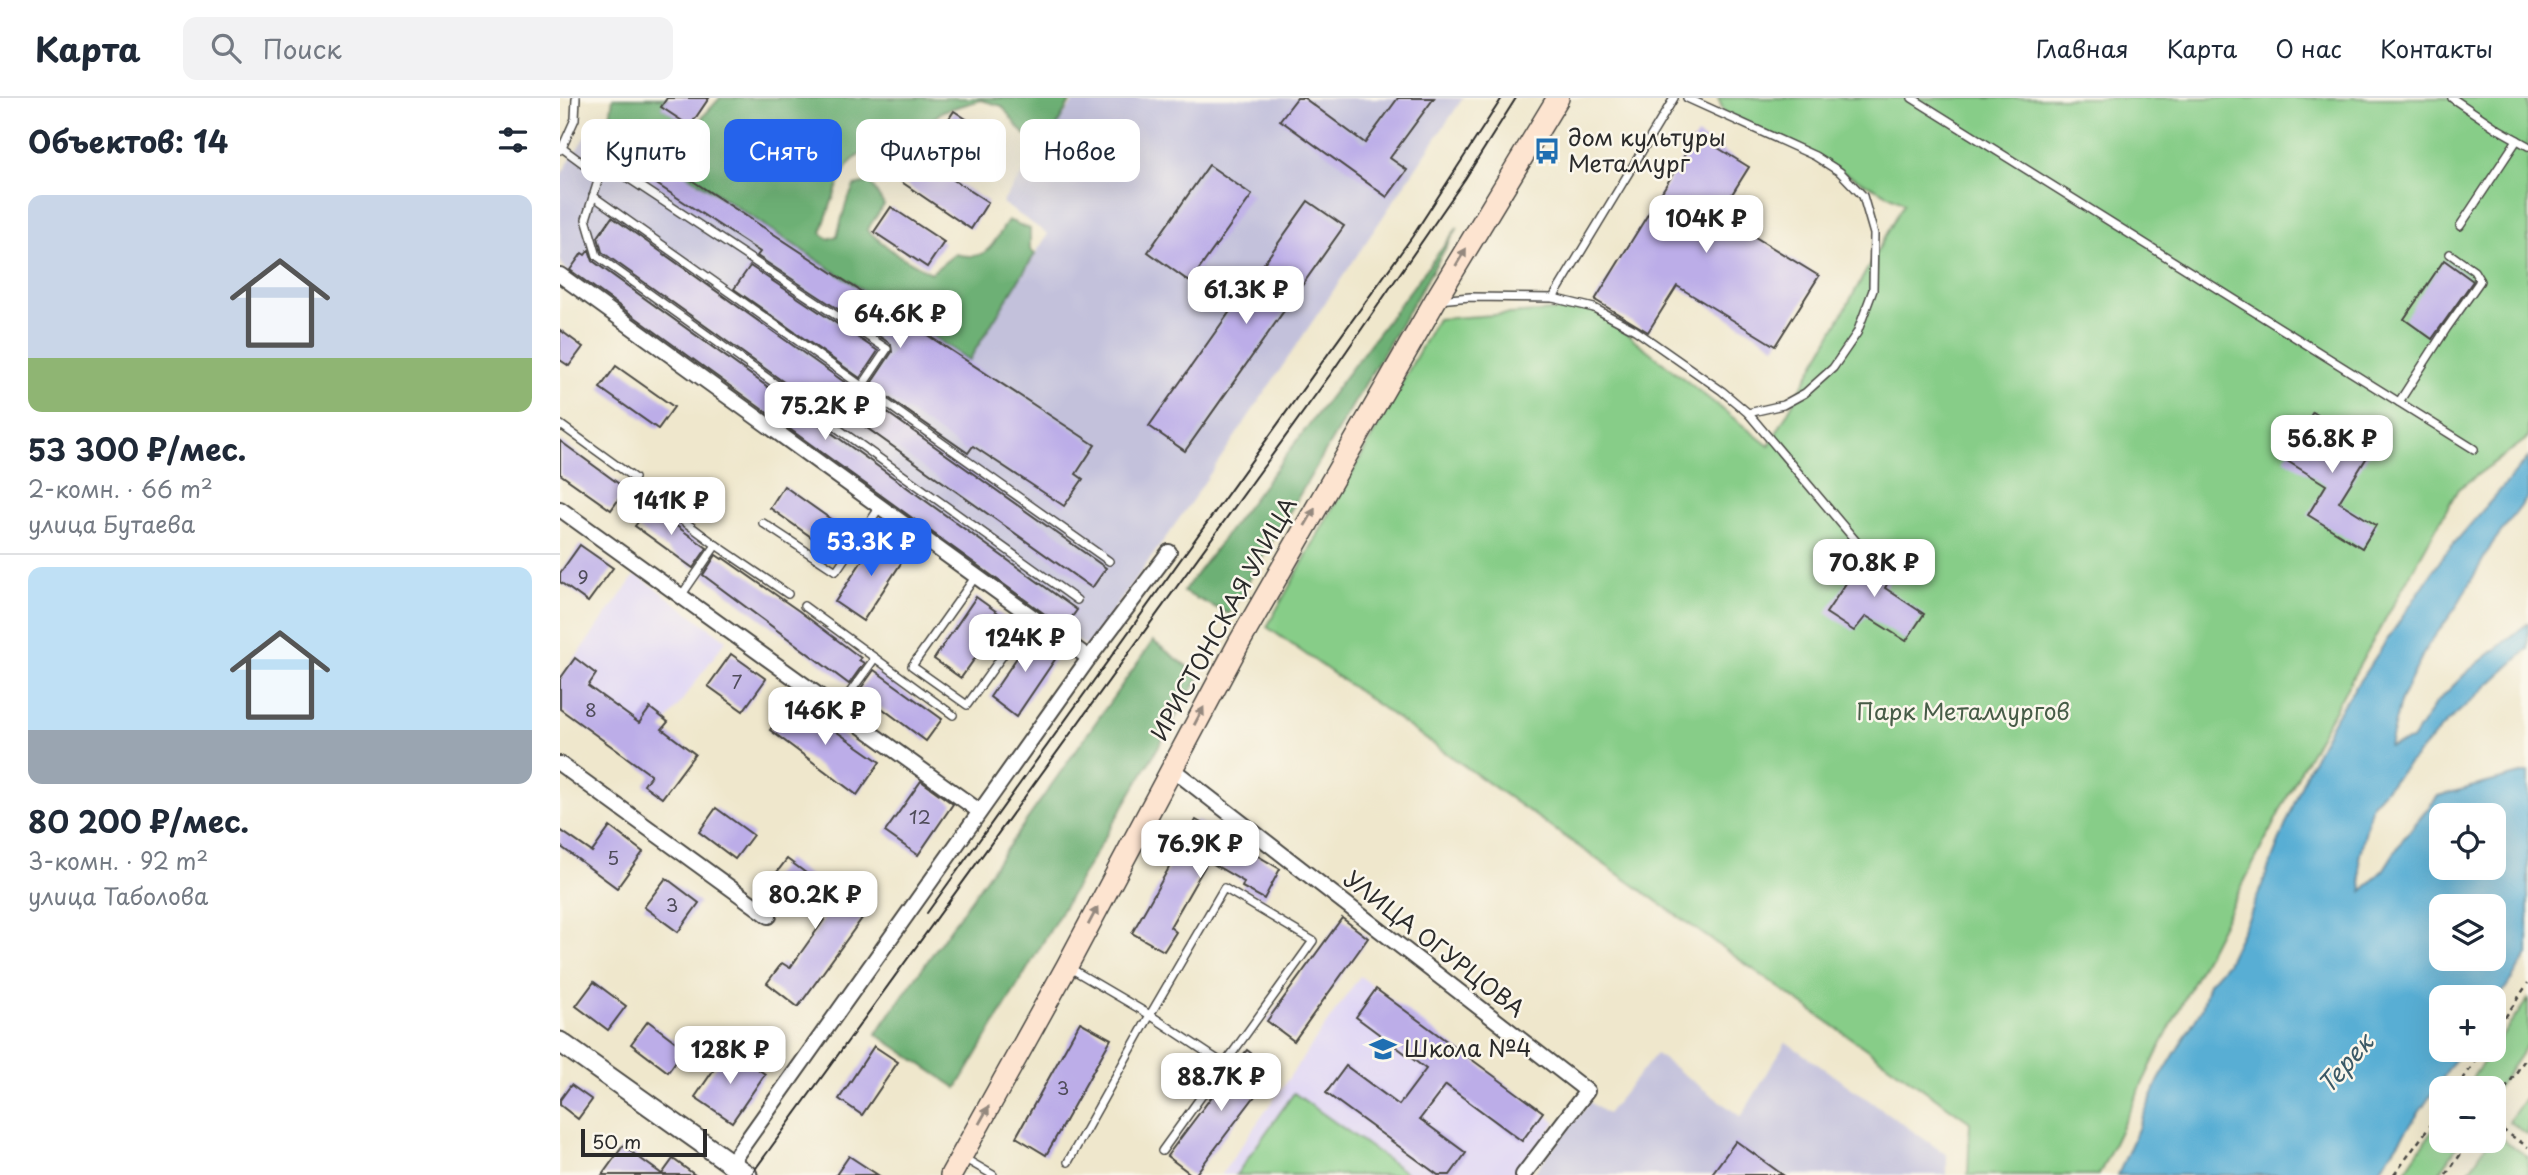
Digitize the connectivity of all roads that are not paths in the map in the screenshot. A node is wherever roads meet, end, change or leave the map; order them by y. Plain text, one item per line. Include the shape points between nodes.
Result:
1 (576, 98) edge
2 (1558, 98) edge
3 (1674, 98) edge
4 (1687, 98) edge
5 (1912, 98) edge
6 (2452, 98) edge
7 (2518, 140) junction
8 (2528, 146) edge
9 (561, 149) edge
10 (581, 163) edge
11 (598, 182) edge
12 (634, 182) edge
13 (593, 196) junction
14 (2460, 226) dead end
15 (2450, 254) dead end
16 (560, 275) edge
17 (1553, 298) junction
18 (1435, 301) junction
19 (862, 386) junction
20 (2399, 402) junction
21 (1748, 413) junction
22 (560, 425) edge
23 (2474, 449) dead end
24 (634, 478) dead end
25 (654, 499) dead end
26 (880, 506) junction
27 (560, 509) edge
28 (763, 523) dead end
29 (716, 545) junction
30 (1860, 546) dead end
31 (1169, 552) dead end
32 (1109, 561) dead end
33 (976, 576) junction
34 (788, 594) dead end
35 (681, 596) junction
36 (1077, 600) dead end
37 (804, 606) dead end
38 (1031, 615) junction
39 (875, 657) junction
40 (1089, 658) junction
41 (838, 709) junction
42 (953, 715) dead end
43 (560, 764) edge
44 (1171, 768) junction
45 (979, 811) junction
46 (769, 916) dead end
47 (1067, 966) junction
48 (1150, 1015) junction
49 (560, 1042) edge
50 (1224, 1064) junction
51 (1162, 1151) dead end
52 (1068, 1162) dead end
53 (956, 1166) edge
54 (733, 1171) edge
55 (993, 1175) edge
56 (1523, 1175) edge

1 - 9 lane via 575,119
18 -> 2 main road, ИРИСТОНСКАЯ УЛИЦА
3 - 17 lane
4 - 21 lane via 1815,156 1840,172 1863,196 1874,234 1873,290 1857,333 1833,368 1783,405
5 - 20 lane
6 - 7 lane
7 - 8 lane
7 - 14 lane
9 - 10 lane
11 - 13 lane
12 - 19 lane via 887,349
13 - 19 lane
13 - 36 lane via 586,219 597,256
15 - 20 lane via 2480,281
16 - 26 street
17 - 18 lane
17 - 21 lane via 1594,307 1635,330
44 -> 18 main road, ИРИСТОНСКАЯ УЛИЦА
19 - 32 lane
20 - 23 lane
21 - 30 lane
22 - 24 lane
25 - 29 lane
26 - 28 lane via 836,571
26 - 33 street
27 - 35 street
29 - 34 lane
29 - 35 lane
31 - 40 street
33 - 38 street
33 - 38 lane via 912,666 967,705
35 - 41 street
37 - 39 lane
38 - 40 street
39 - 41 lane
39 - 42 lane
40 - 45 street
41 - 45 street
43 - 46 street
47 -> 44 main road, ИРИСТОНСКАЯ УЛИЦА
44 - 56 street, УЛИЦА ОГУРЦОВА via 1587,1091
45 - 54 street
47 - 48 lane
53 -> 47 main road, ИРИСТОНСКАЯ УЛИЦА
48 - 50 lane
48 - 50 lane via 1224,888 1313,941
48 - 52 lane
49 - 54 street
50 - 51 lane
53 - 55 lane

